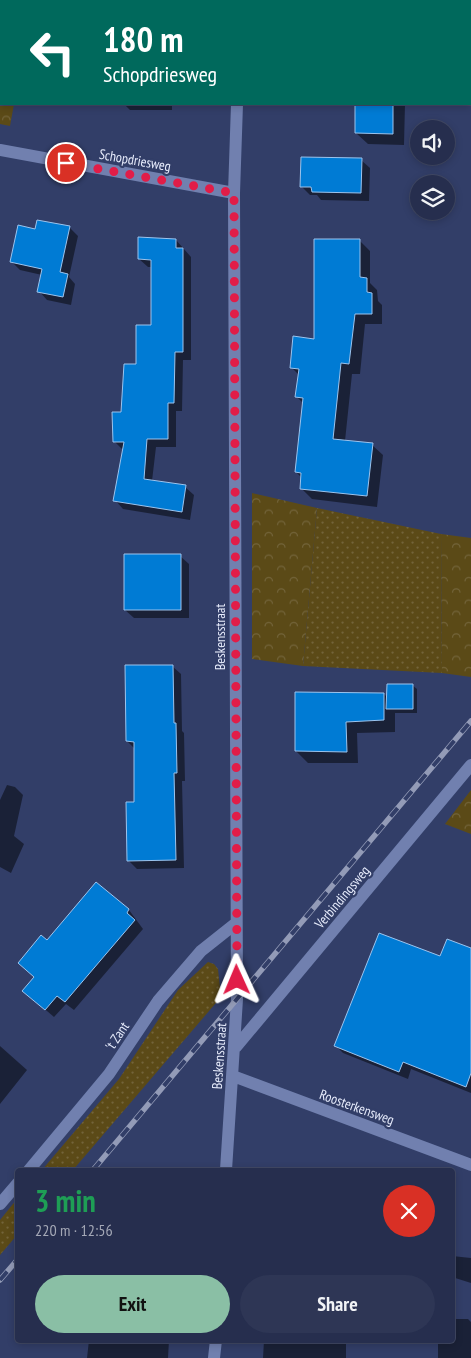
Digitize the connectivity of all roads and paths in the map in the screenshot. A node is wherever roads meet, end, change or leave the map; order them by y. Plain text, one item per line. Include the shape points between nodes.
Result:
1 (237, 105) edge
2 (0, 150) edge
3 (234, 193) junction
4 (471, 765) edge
5 (235, 924) junction
6 (236, 1047) junction
7 (232, 1076) junction
8 (471, 1165) edge
9 (31, 1168) edge
10 (226, 1168) edge
11 (15, 1187) edge
12 (0, 1204) edge
13 (216, 1343) edge
14 (214, 1358) edge

1 - 3 street, Beskensstraat
2 - 3 street, Schopdriesweg
3 - 5 street, Beskensstraat
4 - 6 street, Verbindingsweg
5 - 6 street, Beskensstraat
5 - 9 street, 't Zant via 201,951 158,1001 109,1074
6 - 7 street, Beskensstraat
7 - 8 street, Roosterkensweg
7 - 10 street, Beskensstraat
11 - 12 street
13 - 14 street

